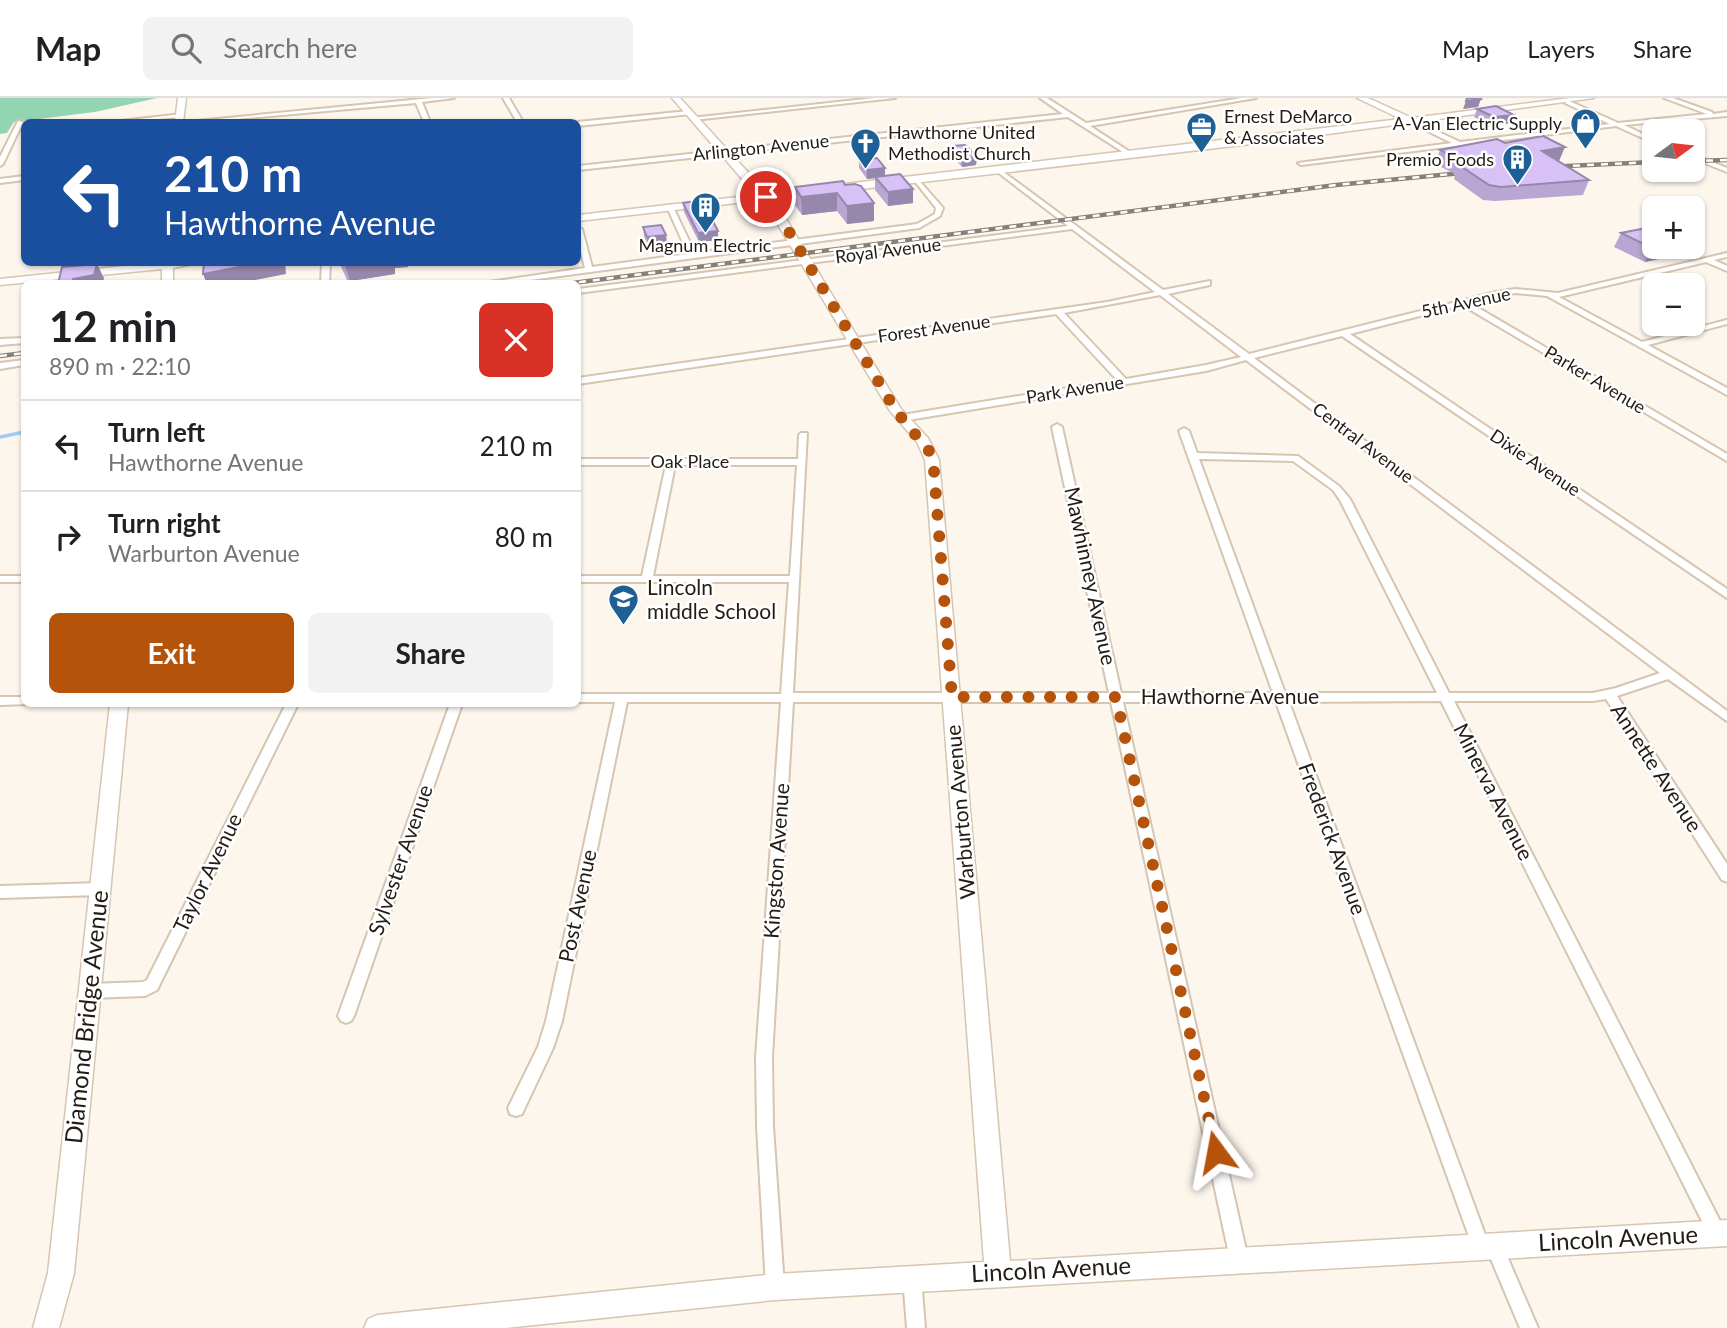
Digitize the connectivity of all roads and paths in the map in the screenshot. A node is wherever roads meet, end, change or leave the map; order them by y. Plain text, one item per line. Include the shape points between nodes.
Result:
1 (182, 98) edge
2 (451, 98) edge
3 (506, 98) edge
4 (676, 98) edge
5 (892, 98) edge
6 (1042, 98) edge
7 (1253, 98) edge
8 (1361, 98) edge
9 (1590, 98) edge
10 (1667, 98) edge
11 (418, 101) junction
12 (1567, 102) junction
13 (1727, 114) edge
14 (691, 115) junction
15 (1069, 115) junction
16 (1715, 115) junction
17 (180, 119) edge
18 (222, 119) edge
19 (426, 119) edge
20 (518, 119) edge
21 (1727, 120) edge
22 (1411, 121) junction
23 (20, 122) dead end
24 (581, 124) edge
25 (1084, 125) junction
26 (1614, 125) junction
27 (21, 133) edge
28 (13, 134) junction
29 (1642, 136) edge
30 (1459, 144) junction
31 (724, 152) junction
32 (1131, 155) junction
33 (1, 161) edge
34 (1705, 161) edge
35 (1301, 163) dead end
36 (581, 168) edge
37 (998, 170) junction
38 (1727, 170) edge
39 (21, 178) edge
40 (916, 179) junction
41 (0, 181) edge
42 (766, 197) junction
43 (670, 208) junction
44 (581, 218) edge
45 (1074, 227) junction
46 (581, 240) edge
47 (795, 242) junction
48 (1727, 255) edge
49 (692, 256) junction
50 (1707, 260) junction
51 (807, 261) junction
52 (149, 266) edge
53 (589, 269) junction
54 (1727, 269) edge
55 (508, 280) edge
56 (0, 282) edge
57 (1207, 283) dead end
58 (581, 291) edge
59 (1162, 293) junction
60 (1550, 295) junction
61 (1462, 302) junction
62 (1058, 311) junction
63 (1727, 322) edge
64 (1342, 332) junction
65 (21, 341) edge
66 (854, 341) junction
67 (0, 342) edge
68 (1640, 345) junction
69 (1247, 357) junction
70 (21, 363) edge
71 (0, 366) edge
72 (581, 381) edge
73 (1124, 382) junction
74 (1727, 392) edge
75 (902, 418) junction
76 (1057, 427) dead end
77 (1184, 431) dead end
78 (804, 435) dead end
79 (1193, 456) junction
80 (1727, 458) edge
81 (581, 462) edge
82 (671, 463) junction
83 (802, 463) junction
84 (0, 579) edge
85 (21, 579) edge
86 (581, 579) edge
87 (647, 579) junction
88 (795, 579) junction
89 (1727, 594) edge
90 (1669, 674) junction
91 (1609, 694) junction
92 (622, 697) junction
93 (787, 697) junction
94 (952, 697) junction
95 (1116, 697) junction
96 (1280, 697) junction
97 (1445, 697) junction
98 (581, 698) edge
99 (0, 701) edge
100 (21, 701) edge
101 (119, 707) edge
102 (291, 707) edge
103 (455, 707) edge
104 (1727, 717) edge
105 (1727, 876) edge
106 (100, 889) junction
107 (2, 895) edge
108 (90, 991) junction
109 (346, 1016) dead end
110 (516, 1108) dead end
111 (1722, 1233) edge
112 (1487, 1247) junction
113 (1239, 1259) junction
114 (998, 1273) junction
115 (912, 1278) junction
116 (775, 1287) junction
117 (46, 1328) edge
118 (377, 1328) edge
119 (916, 1328) edge
120 (1529, 1328) edge

1 - 17 street
2 - 11 street
3 - 20 street
4 - 14 street, Warburton Avenue
5 - 14 street
6 - 15 street
7 - 25 street
8 - 22 street
9 - 12 street
10 - 16 street
11 - 18 street
11 - 19 street
12 - 22 street
12 - 26 street
13 - 16 street
14 - 24 street
14 - 31 street, Warburton Avenue
15 - 25 street
15 - 31 street, Arlington Avenue
16 - 21 street
16 - 26 street
22 - 30 street
22 - 32 street
23 - 28 street
25 - 32 street
26 - 29 street
26 - 30 street
27 - 28 street
28 - 33 street
30 - 35 street
31 - 36 street, Arlington Avenue
31 - 42 street, Warburton Avenue
32 - 37 street
34 - 38 street
37 - 40 street
37 - 45 street, Central Avenue
39 - 41 street
40 - 42 street
40 - 47 street via 940,208 933,219 919,226
42 - 43 street
42 - 47 street, Warburton Avenue
43 - 44 street
43 - 49 street
45 - 51 street, Royal Avenue
45 - 59 street, Central Avenue
46 - 53 street
47 - 49 street
47 - 51 street, Warburton Avenue
48 - 50 street, 5th Avenue
49 - 53 street
50 - 54 street
50 - 60 street, 5th Avenue
51 - 58 street, Royal Avenue
51 - 66 street, Warburton Avenue
52 - 56 street
53 - 55 street
57 - 59 street, Forest Avenue
59 - 62 street, Forest Avenue
59 - 69 street, Central Avenue
60 - 61 street, 5th Avenue via 1510,291
60 - 68 street
61 - 64 street, 5th Avenue
61 - 80 street, Parker Avenue
62 - 66 street, Forest Avenue
62 - 73 street
63 - 68 street
64 - 69 street, 5th Avenue
64 - 89 street, Dixie Avenue
65 - 67 street
66 - 72 street, Forest Avenue
66 - 75 street, Warburton Avenue
68 - 74 street
69 - 73 street, Park Avenue
69 - 90 street, Central Avenue
70 - 71 street
73 - 75 street, Park Avenue
75 - 94 street, Warburton Avenue via 923,441 934,471
76 - 95 street, Mawhinney Avenue
77 - 79 street, Frederick Avenue
78 - 83 street, Kingston Avenue
79 - 96 street, Frederick Avenue
79 - 97 street, Minerva Avenue via 1295,458 1336,488
81 - 82 street, Oak Place
82 - 83 street, Oak Place
82 - 87 street
83 - 88 street, Kingston Avenue
84 - 85 street
86 - 87 street
87 - 88 street
88 - 93 street, Kingston Avenue
90 - 91 street, Hawthorne Avenue
90 - 104 street, Central Avenue
91 - 97 street, Hawthorne Avenue
91 - 105 street, Annette Avenue
92 - 93 street, Hawthorne Avenue
92 - 98 street, Hawthorne Avenue
92 - 110 street, Post Avenue via 554,1021
93 - 94 street, Hawthorne Avenue
93 - 116 street, Kingston Avenue via 764,1080
94 - 95 street, Hawthorne Avenue
94 - 114 street, Warburton Avenue
95 - 96 street, Hawthorne Avenue
95 - 113 street, Mawhinney Avenue
96 - 97 street, Hawthorne Avenue
96 - 112 street, Frederick Avenue
97 - 111 street, Minerva Avenue
99 - 100 street
101 - 106 street, Diamond Bridge Avenue
102 - 108 street, Taylor Avenue via 152,985
103 - 109 street, Sylvester Avenue
106 - 107 street
106 - 108 street, Diamond Bridge Avenue
108 - 117 street, Diamond Bridge Avenue via 61,1273
111 - 112 street, Lincoln Avenue
112 - 113 street, Lincoln Avenue
112 - 120 street
113 - 114 street, Lincoln Avenue
114 - 115 street, Lincoln Avenue
115 - 116 street, Lincoln Avenue
115 - 119 street
116 - 118 street, Lincoln Avenue

